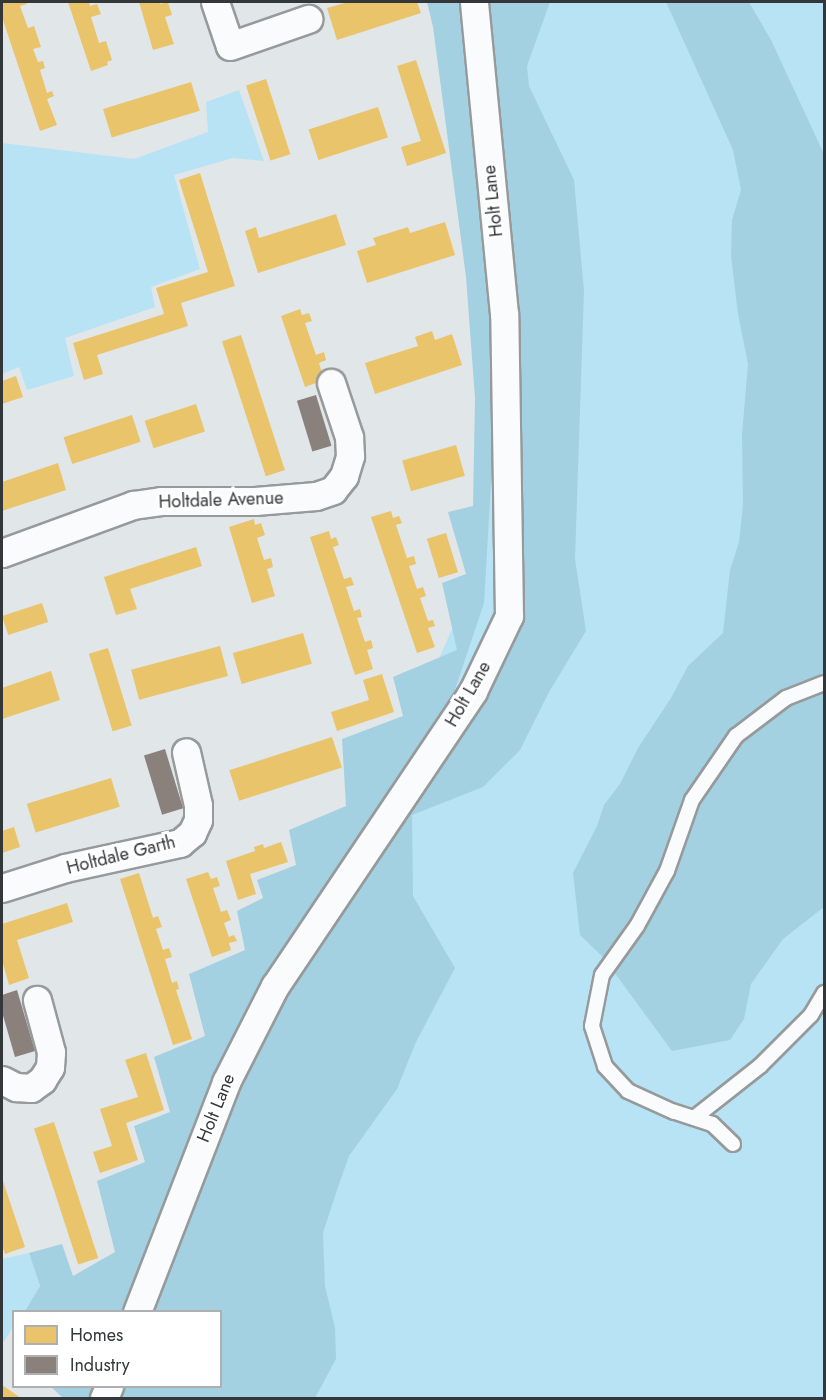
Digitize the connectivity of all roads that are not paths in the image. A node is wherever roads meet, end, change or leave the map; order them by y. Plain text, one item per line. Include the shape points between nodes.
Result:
1 (215, 2) edge
2 (474, 2) edge
3 (308, 19) dead end
4 (331, 383) dead end
5 (2, 553) edge
6 (825, 683) edge
7 (186, 752) dead end
8 (2, 888) edge
9 (825, 993) edge
10 (37, 1000) dead end
11 (2, 1080) edge
12 (694, 1118) junction
13 (733, 1143) dead end
14 (137, 1310) edge

1 - 3 street via 230,46
2 - 14 street, Holt Lane via 504,314 509,616 473,691 275,986 226,1082
4 - 5 street, Holtdale Avenue via 349,436 350,456 344,476 333,490 316,496 133,505
6 - 12 lane via 786,698 736,736 692,800 667,871 637,926 602,975 592,1026 605,1066 628,1090
7 - 8 street, Holtdale Garth via 198,820 192,833 180,843 65,868
9 - 12 lane via 811,1015 760,1066
10 - 11 street via 51,1052 50,1067 31,1088 16,1087
12 - 13 lane via 712,1124

